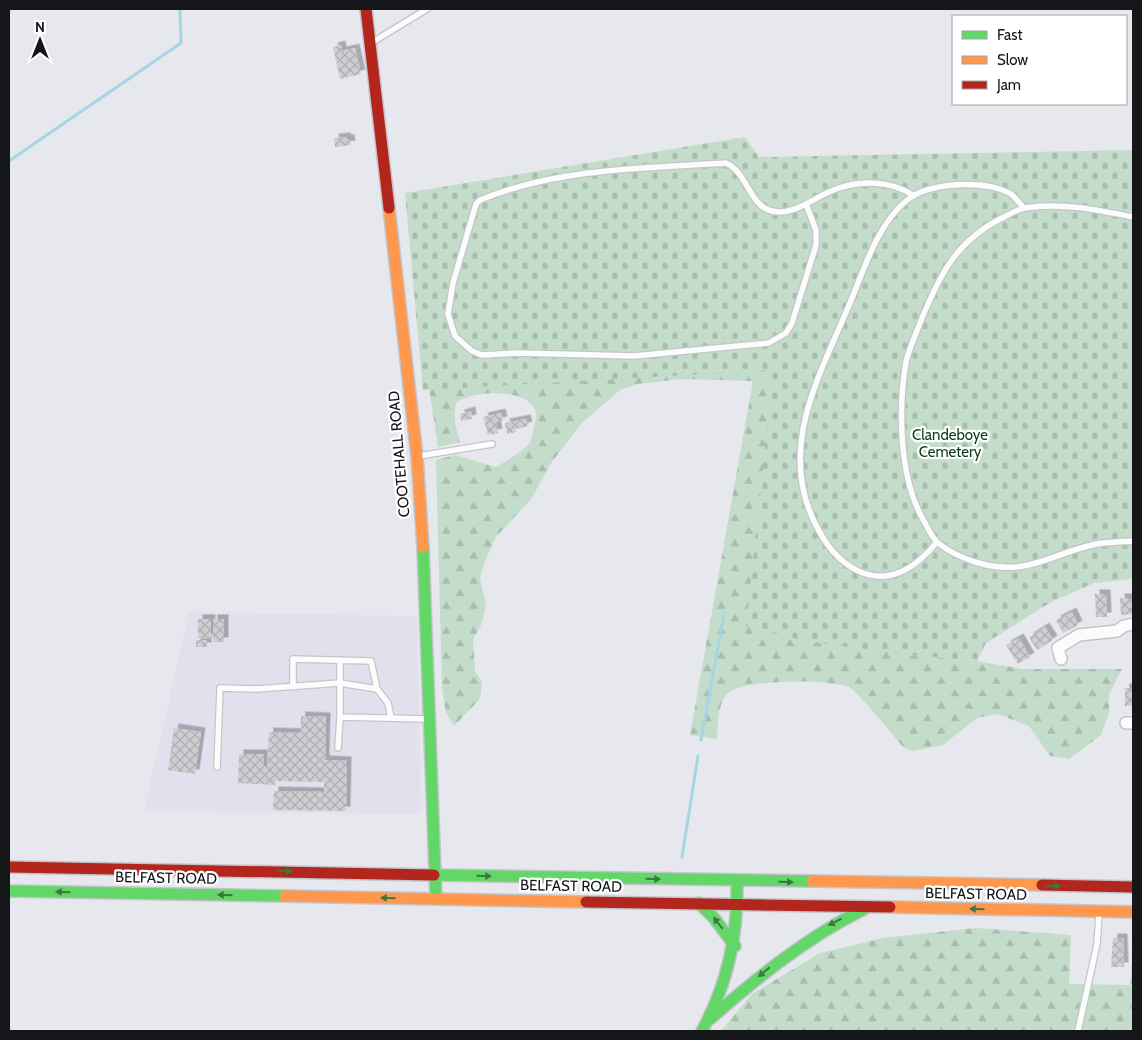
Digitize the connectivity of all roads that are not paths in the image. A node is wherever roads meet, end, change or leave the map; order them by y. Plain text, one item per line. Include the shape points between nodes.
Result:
1 (366, 9) edge
2 (427, 9) edge
3 (370, 43) junction
4 (914, 196) junction
5 (806, 204) junction
6 (1024, 208) junction
7 (1133, 217) edge
8 (492, 444) dead end
9 (417, 457) junction
10 (1133, 541) edge
11 (937, 542) junction
12 (1133, 624) edge
13 (1061, 659) dead end
14 (340, 660) junction
15 (340, 683) junction
16 (293, 687) junction
17 (377, 689) junction
18 (340, 718) junction
19 (391, 718) junction
20 (430, 719) junction
21 (338, 748) dead end
22 (217, 767) dead end
23 (9, 866) edge
24 (435, 875) junction
25 (737, 881) junction
26 (1133, 887) edge
27 (9, 891) edge
28 (436, 899) junction
29 (699, 903) junction
30 (738, 904) junction
31 (869, 906) junction
32 (1099, 907) junction
33 (1133, 912) edge
34 (735, 946) junction
35 (710, 1019) junction
36 (702, 1031) edge
37 (1078, 1031) edge

1 - 3 main road, COOTEHALL ROAD
2 - 3 lane
3 - 9 main road, COOTEHALL ROAD
4 - 5 lane via 894,187 864,183 845,186
4 - 6 lane via 943,186 989,188 1011,194
4 - 11 lane via 894,213 880,236 818,381 798,455 804,499 822,537 841,560 858,571 883,576 900,574 922,561
5 - 5 lane via 816,230 816,244 792,323 786,332 769,343 634,356 482,355 462,344 450,326 448,314 453,283 476,204 520,185 607,171 726,163 736,169 765,209 787,211
6 - 7 lane via 1089,209
6 - 11 lane via 974,234 952,257 929,302 906,361 902,416 904,453 918,510
8 - 9 lane
9 - 20 main road, COOTEHALL ROAD
10 - 11 lane via 1095,544 1044,563 1008,568 973,561
12 - 13 street via 1117,631 1079,635 1058,648
14 - 15 lane
14 - 16 lane via 294,659
14 - 17 lane via 371,661
15 - 16 lane
15 - 17 lane
15 - 18 lane
16 - 22 lane via 220,688
17 - 19 lane via 388,703
18 - 19 lane
18 - 21 lane
19 - 20 lane
20 - 24 main road, COOTEHALL ROAD
23 -> 24 main road, BELFAST ROAD
24 -> 25 main road, BELFAST ROAD
24 - 28 main road, COOTEHALL ROAD
25 -> 26 main road, BELFAST ROAD via 1099,891
25 - 30 main road
28 -> 27 main road, BELFAST ROAD
28 - 29 main road, BELFAST ROAD
29 - 30 main road, BELFAST ROAD
34 -> 29 main road
30 - 31 main road, BELFAST ROAD
30 - 34 main road
32 -> 31 main road, BELFAST ROAD
31 -> 35 main road via 803,942
32 - 33 main road, BELFAST ROAD
32 - 37 lane via 1096,944
34 - 35 main road via 720,998
35 - 36 main road

